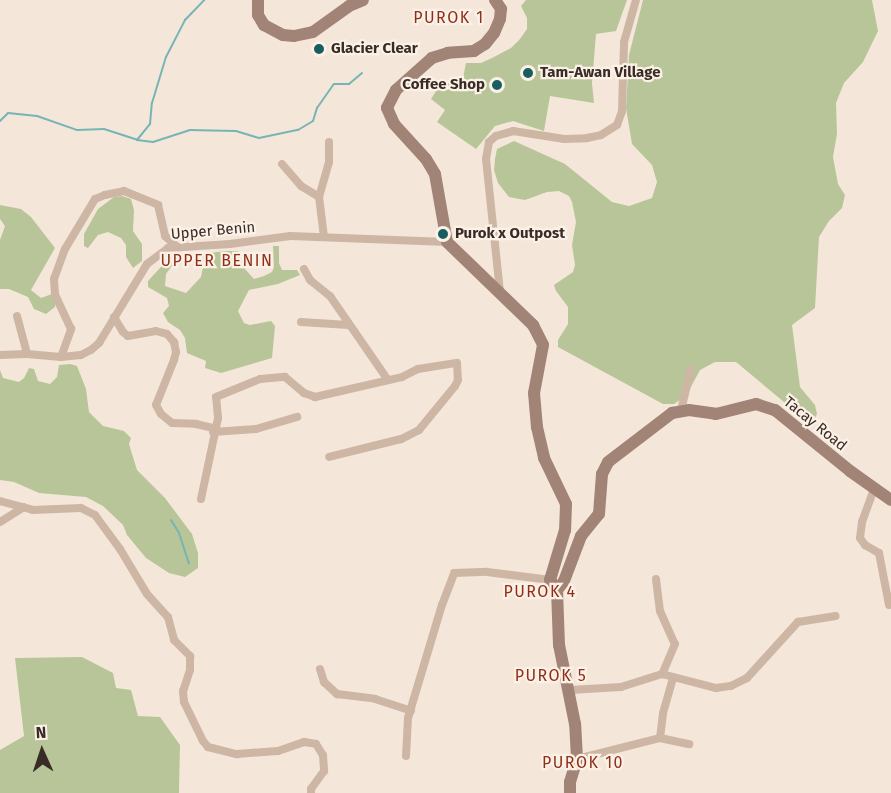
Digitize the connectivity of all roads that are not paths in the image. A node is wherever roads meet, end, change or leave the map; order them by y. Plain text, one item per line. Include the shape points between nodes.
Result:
1 (258, 0) edge
2 (363, 0) edge
3 (495, 0) edge
4 (636, 0) edge
5 (329, 142) dead end
6 (282, 165) dead end
7 (319, 198) junction
8 (324, 237) junction
9 (447, 242) junction
10 (176, 246) junction
11 (304, 269) dead end
12 (500, 292) junction
13 (17, 316) dead end
14 (114, 317) junction
15 (301, 322) dead end
16 (349, 325) junction
17 (27, 354) junction
18 (0, 355) edge
19 (61, 357) junction
20 (691, 369) dead end
21 (388, 380) junction
22 (681, 410) junction
23 (297, 417) dead end
24 (214, 430) junction
25 (329, 457) dead end
26 (874, 489) junction
27 (201, 499) dead end
28 (891, 500) edge
29 (0, 501) edge
30 (24, 507) junction
31 (0, 522) edge
32 (656, 579) dead end
33 (554, 585) junction
34 (889, 605) dead end
35 (836, 616) dead end
36 (320, 669) dead end
37 (662, 674) junction
38 (673, 677) junction
39 (570, 690) junction
40 (411, 711) junction
41 (660, 738) junction
42 (689, 744) dead end
43 (406, 756) dead end
44 (577, 759) junction
45 (311, 793) edge
46 (570, 793) edge

1 - 2 main road via 258,15 264,25 294,36 314,32
3 - 9 main road via 501,9 500,19 485,44 474,51 432,58 396,90 387,108 394,124 435,174
4 - 12 street via 624,42 618,125 587,138 564,139 513,131 489,142 486,159
5 - 7 street via 329,162
6 - 7 street via 301,186
7 - 8 street
8 - 9 street, Upper Benin
8 - 10 street, Upper Benin via 290,236
9 - 12 main road
10 - 14 street, Upper Benin via 162,251 147,264
10 - 19 street via 165,236 158,205 124,191 95,200 64,249 54,279 55,294 71,329
11 - 16 street via 310,280 330,296
12 - 33 main road via 533,325 543,345 534,393 537,427 544,458 566,504 567,517
13 - 17 street
14 - 19 street, Upper Benin via 99,344 81,356
14 - 24 street via 128,336 156,331 167,334 174,342 174,360 156,405 161,414 172,423
15 - 16 street
16 - 21 street
17 - 18 street, Upper Benin
17 - 19 street, Upper Benin
20 - 22 street
21 - 24 street via 315,397 285,378 260,379 216,397 218,418
21 - 25 street via 418,369 457,363 459,372 455,387 419,430 401,439
22 - 26 main road, Tacay Road via 716,414 766,405
22 - 33 main road via 608,462 602,474 599,514 581,536 564,581
23 - 24 street via 256,429
24 - 27 street
26 - 28 main road, Tacay Road
26 - 34 street via 860,538 864,545 879,553
29 - 30 street
30 - 31 street
30 - 45 street via 81,508 95,515 147,594 168,617 174,640 190,656 184,702 203,741 222,752 258,753 304,742 316,744 323,755 324,771
32 - 37 street via 660,611 675,644
33 - 39 main road via 557,625
33 - 40 street via 487,572 454,573
35 - 38 street via 798,622 742,682 716,688
36 - 40 street via 324,682 337,694 375,699
37 - 38 street
37 - 39 street via 621,687
38 - 41 street
39 - 44 main road
40 - 43 street via 406,725
41 - 42 street
41 - 44 street
44 - 46 main road

